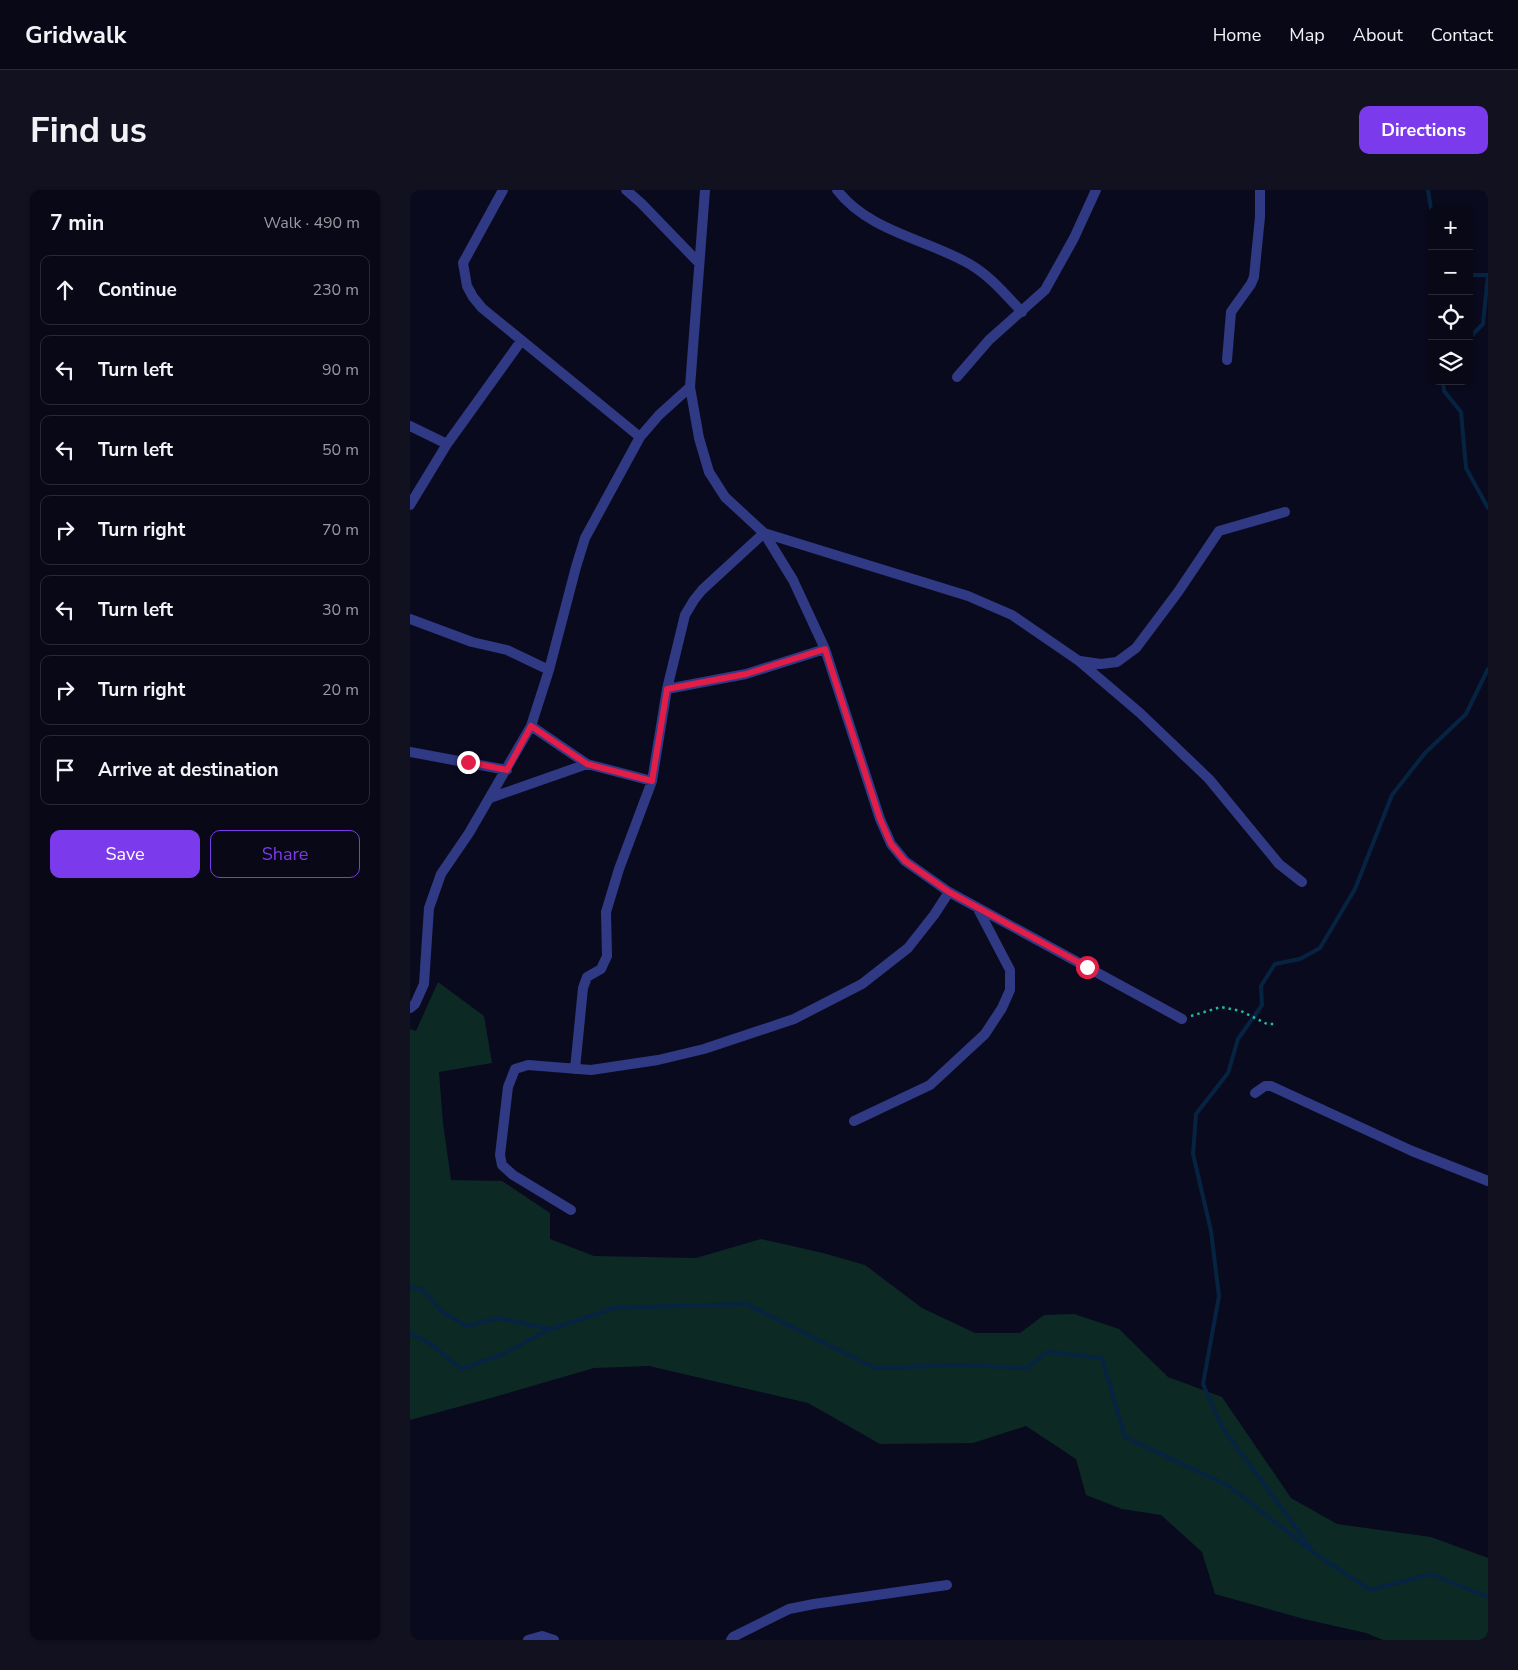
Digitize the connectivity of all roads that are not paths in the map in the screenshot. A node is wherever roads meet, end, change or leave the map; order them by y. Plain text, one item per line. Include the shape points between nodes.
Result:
1 (503, 190) edge
2 (626, 190) edge
3 (705, 190) edge
4 (837, 190) edge
5 (1096, 190) edge
6 (1260, 190) edge
7 (699, 263) junction
8 (1022, 312) junction
9 (521, 341) junction
10 (1227, 360) dead end
11 (957, 377) dead end
12 (690, 386) junction
13 (410, 426) edge
14 (640, 437) junction
15 (447, 444) junction
16 (410, 505) edge
17 (1285, 512) dead end
18 (764, 533) junction
19 (410, 619) edge
20 (825, 649) junction
21 (1079, 661) junction
22 (549, 670) junction
23 (667, 689) junction
24 (531, 726) junction
25 (410, 752) edge
26 (587, 764) junction
27 (507, 770) junction
28 (652, 781) junction
29 (490, 798) junction
30 (1302, 882) dead end
31 (949, 892) junction
32 (976, 906) junction
33 (410, 1008) edge
34 (1182, 1019) road end
35 (575, 1069) junction
36 (1255, 1092) dead end
37 (854, 1121) dead end
38 (1488, 1181) edge
39 (571, 1210) dead end
40 (947, 1585) dead end
41 (528, 1640) edge
42 (554, 1640) edge
43 (731, 1640) edge

1 - 9 street via 464,263 467,286 473,297
2 - 7 street
3 - 7 street
4 - 8 street via 860,213 899,234 964,261 988,276
5 - 8 street via 1046,290
6 - 10 street via 1254,277 1231,312
7 - 12 street
8 - 11 street via 989,340
9 - 14 street
9 - 15 street
12 - 14 street
12 - 18 street via 698,438 708,472 724,497
13 - 15 street
14 - 22 street via 585,538
15 - 16 street
17 - 21 street via 1219,531 1136,648 1116,662
18 - 20 street via 793,580
18 - 21 street via 968,596 1012,616
18 - 23 street via 694,600 685,615
19 - 22 street via 472,642 507,650
20 - 23 street via 746,674
20 - 31 street via 891,844 905,861
21 - 30 street via 1209,779 1279,864
22 - 24 street
23 - 28 street
24 - 26 street
24 - 27 street
25 - 27 street
26 - 28 street
26 - 29 street
27 - 29 street
28 - 35 street via 606,912 607,956 601,969 587,978 583,988
29 - 33 street via 441,874 430,908 424,984
31 - 32 street
31 - 35 street via 908,948 862,984 794,1019 704,1049 658,1060 591,1070
32 - 34 street
32 - 37 street via 1010,970 1010,990 1002,1008 985,1034 930,1085
35 - 39 street via 528,1065 515,1069 508,1087 500,1155 502,1165 513,1175
36 - 38 street via 1271,1086 1412,1151
40 - 43 street via 789,1609
41 - 42 street via 542,1636

